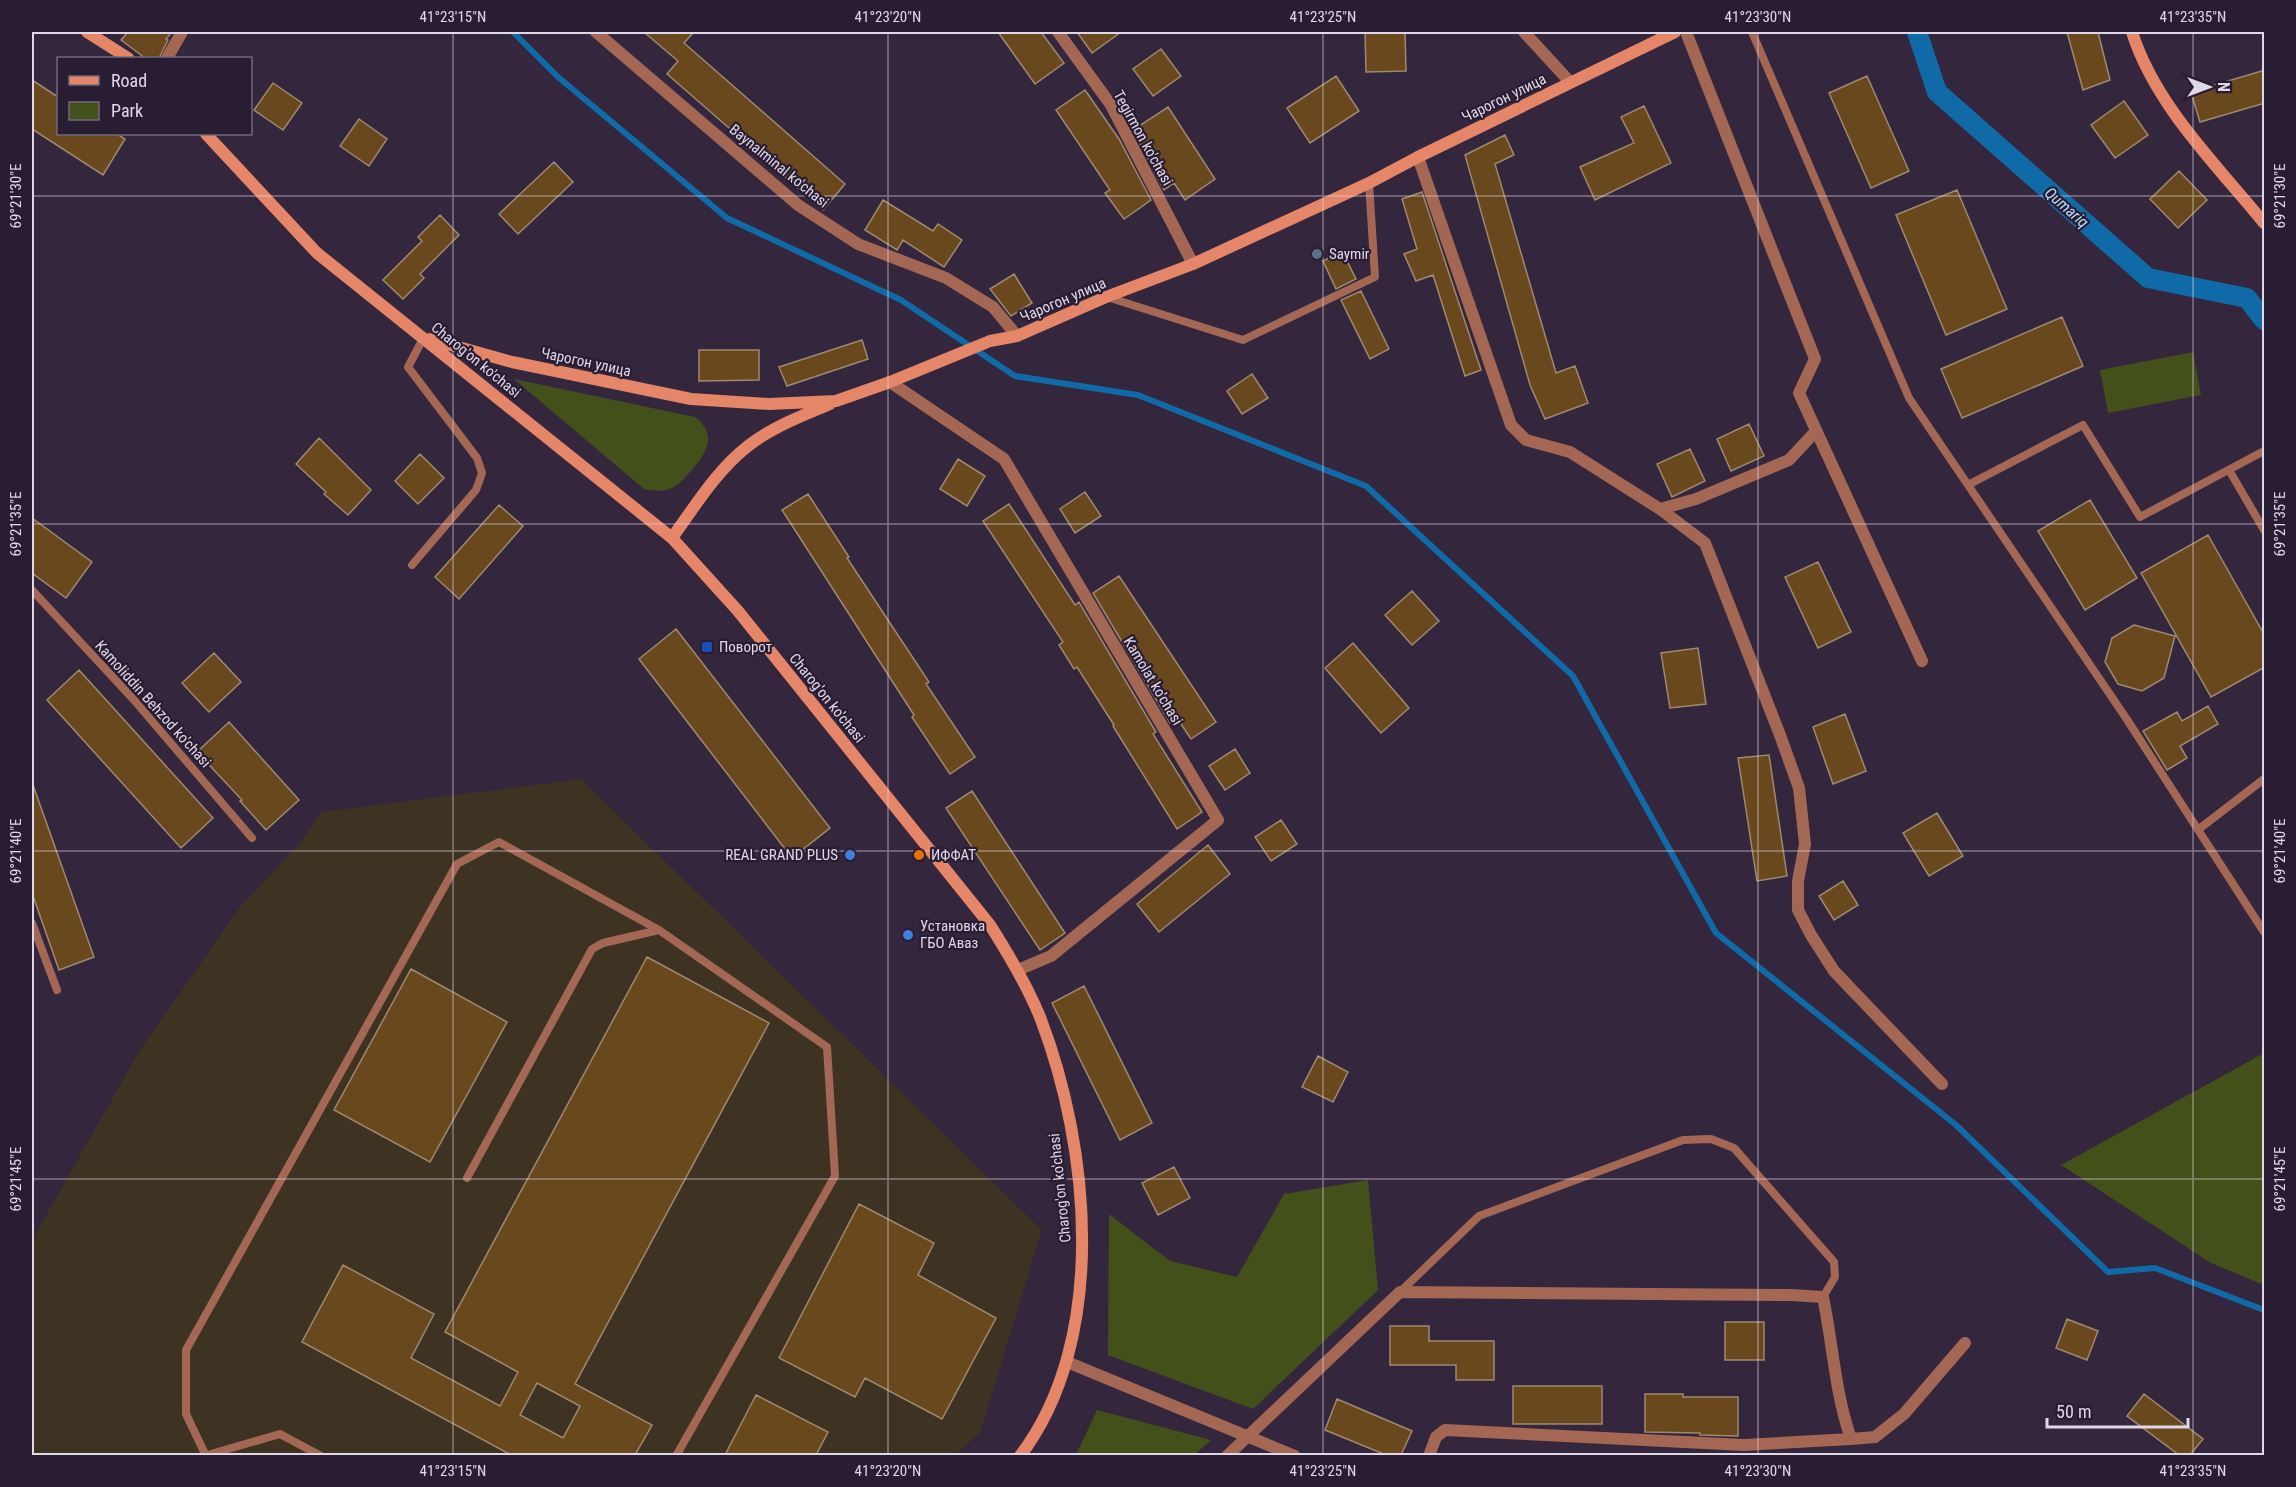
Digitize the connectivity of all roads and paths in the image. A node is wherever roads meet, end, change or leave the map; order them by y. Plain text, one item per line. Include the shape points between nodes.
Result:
1 (87, 32) edge
2 (182, 32) edge
3 (596, 32) edge
4 (1058, 32) edge
5 (1524, 32) edge
6 (1675, 32) edge
7 (1686, 32) edge
8 (1752, 32) edge
9 (2132, 32) edge
10 (126, 57) edge
11 (168, 57) edge
12 (1570, 82) junction
13 (207, 135) edge
14 (1418, 157) junction
15 (1369, 183) junction
16 (2265, 223) edge
17 (1193, 264) junction
18 (1106, 297) junction
19 (1017, 336) junction
20 (423, 337) junction
21 (890, 382) junction
22 (836, 401) junction
23 (1816, 430) junction
24 (2265, 451) edge
25 (2229, 470) junction
26 (1968, 485) junction
27 (1660, 508) junction
28 (2265, 530) edge
29 (672, 538) junction
30 (412, 565) dead end
31 (32, 590) edge
32 (1922, 661) dead end
33 (2265, 779) edge
34 (2199, 829) junction
35 (252, 838) dead end
36 (32, 923) edge
37 (659, 930) junction
38 (2265, 932) edge
39 (1018, 970) junction
40 (57, 990) dead end
41 (1942, 1084) dead end
42 (467, 1178) dead end
43 (1400, 1292) junction
44 (1823, 1297) junction
45 (1965, 1343) dead end
46 (1067, 1362) junction
47 (1248, 1437) junction
48 (1851, 1439) junction
49 (205, 1455) edge
50 (321, 1455) edge
51 (676, 1455) edge
52 (1020, 1455) edge
53 (1227, 1455) edge
54 (1295, 1455) edge
55 (1430, 1455) edge

1 - 10 main road
2 - 11 street
3 - 19 street, Baynalminal ko'chasi via 798,205 858,244 946,278 993,307
4 - 17 street, Tegirmon ko'chasi via 1111,105
5 - 12 street
6 - 12 main road, Чарогон улица
7 - 23 street via 1815,359 1798,393
8 - 26 lane via 1909,398
9 - 16 main road via 2149,75 2174,113
12 - 14 main road, Чарогон улица
13 - 20 main road, Charog'on ko'chasi via 317,253
14 - 15 main road, Чарогон улица
14 - 27 street via 1511,425 1526,440 1570,452
15 - 17 main road, Чарогон улица
15 - 18 lane via 1375,277 1244,340
17 - 18 main road, Чарогон улица
18 - 19 main road, Чарогон улица
19 - 21 main road, Чарогон улица via 990,341
20 - 22 main road, Чарогон улица via 512,362 691,399 769,404
20 - 29 main road, Charog'on ko'chasi
20 - 30 lane via 408,367 477,458 482,473 476,490
21 - 22 main road, Чарогон улица
21 - 39 street, Kamolat ko'chasi via 1004,459 1218,820 1051,956
22 - 29 main road via 774,429 748,446 724,468
23 - 27 street via 1789,460 1696,499
23 - 32 street
24 - 25 lane
25 - 26 lane via 2140,517 2084,425
25 - 28 lane
26 - 34 lane
27 - 41 street via 1705,543 1795,777 1804,844 1798,910 1834,971
29 - 39 main road, Charog'on ko'chasi via 738,611 990,925
31 - 35 lane, Kamoliddin Behzod ko'chasi via 134,700
33 - 34 lane
34 - 38 lane
36 - 40 lane
37 - 42 lane via 603,943 592,950
37 - 49 lane via 499,842 457,864 186,1350 186,1414
37 - 51 lane via 827,1047 835,1176
39 - 46 main road, Charog'on ko'chasi via 1055,1061 1075,1156 1082,1260 1078,1311
43 - 44 street
43 - 44 lane via 1479,1216 1683,1140 1711,1138 1734,1148 1834,1262 1835,1277
43 - 47 street
44 - 48 street via 1841,1410
45 - 48 street via 1904,1414 1875,1437
46 - 47 street
46 - 52 main road, Charog'on ko'chasi via 1044,1417
47 - 53 street
47 - 54 street
48 - 55 street via 1744,1445 1445,1430 1436,1437
49 - 50 lane via 280,1434

